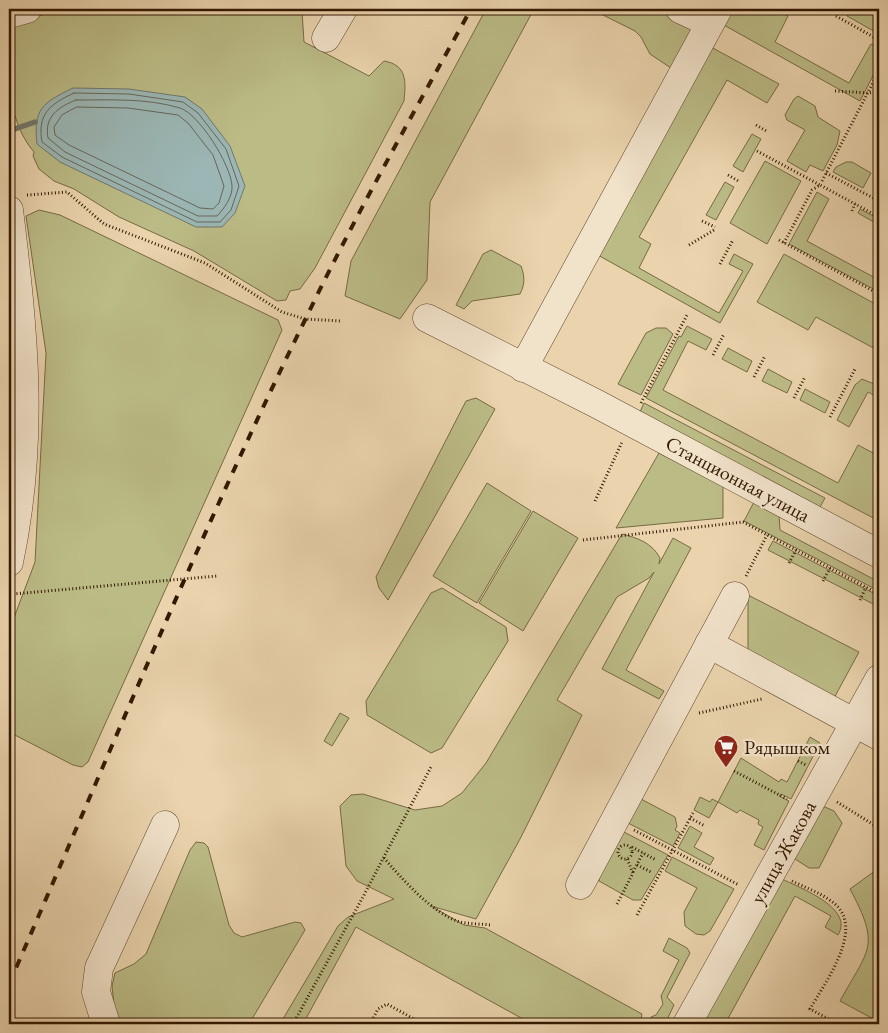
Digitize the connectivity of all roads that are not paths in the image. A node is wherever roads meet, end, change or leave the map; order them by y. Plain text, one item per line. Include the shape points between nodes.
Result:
1 (27, 9) edge
2 (343, 9) edge
3 (680, 9) edge
4 (9, 14) edge
5 (714, 16) edge
6 (326, 38) dead end
7 (16, 203) edge
8 (427, 318) dead end
9 (523, 368) junction
10 (879, 554) edge
11 (9, 562) edge
12 (735, 596) road end
13 (709, 644) junction
14 (879, 679) edge
15 (855, 723) junction
16 (879, 736) edge
17 (165, 825) dead end
18 (580, 884) dead end
19 (106, 1024) edge
20 (687, 1024) edge

1 - 4 street
2 - 6 street
3 - 5 street
5 - 9 street
7 - 11 street via 26,394 24,462
8 - 9 street, Станционная улица
9 - 10 street, Станционная улица
12 - 13 street
13 - 15 street
13 - 18 street
14 - 15 street, улица Жакова
15 - 16 street
15 - 20 street, улица Жакова
17 - 19 street via 99,968 96,992

